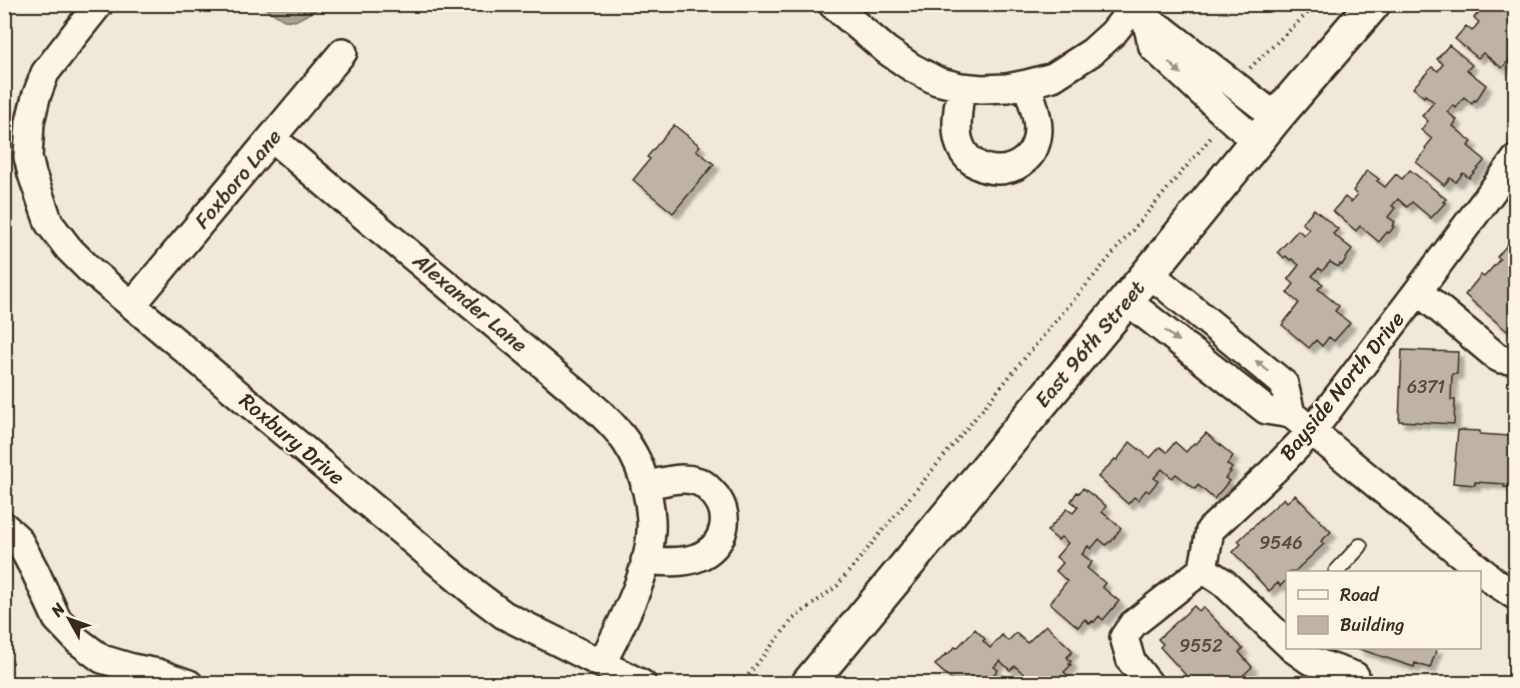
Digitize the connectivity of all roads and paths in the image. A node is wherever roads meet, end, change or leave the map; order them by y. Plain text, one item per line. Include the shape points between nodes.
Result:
1 (99, 4) edge
2 (832, 4) edge
3 (1317, 4) edge
4 (1373, 4) edge
5 (1136, 11) edge
6 (343, 52) dead end
7 (1027, 84) junction
8 (961, 87) junction
9 (1239, 88) junction
10 (1225, 114) junction
11 (1266, 129) junction
12 (272, 138) junction
13 (1515, 159) edge
14 (1149, 273) junction
15 (1418, 291) junction
16 (1126, 300) junction
17 (132, 305) junction
18 (1515, 360) edge
19 (1291, 414) junction
20 (1312, 431) junction
21 (645, 486) junction
22 (4, 526) edge
23 (1360, 546) dead end
24 (645, 561) junction
25 (1203, 569) junction
26 (1338, 571) edge
27 (1515, 596) edge
28 (1286, 639) edge
29 (1297, 649) edge
30 (602, 663) junction
31 (1355, 676) dead end
32 (189, 684) edge
33 (642, 684) edge
34 (741, 684) edge
35 (808, 684) edge
36 (1149, 684) edge

1 - 17 street, Roxbury Drive via 45,73 30,122 28,157 49,223 90,270
2 - 8 street via 911,67 937,81
3 - 9 path via 1247,72
4 - 11 main road, East 96th Street
5 - 7 street via 1092,52 1053,77
5 - 9 street
5 -> 10 street via 1153,47
6 - 12 street, Foxboro Lane
7 - 8 street via 1007,88
7 - 8 street via 1037,119 1036,145 1022,164 994,170 980,166 962,150 957,125
9 - 11 street
10 - 11 street
10 - 34 path via 1215,132 837,586 793,619
11 - 14 main road, East 96th Street
12 - 17 street, Foxboro Lane
12 - 21 street, Alexander Lane via 589,403 626,441
13 - 15 street, Bayside North Drive
14 - 16 main road, East 96th Street
19 -> 14 street via 1284,384
15 - 18 street via 1497,357
15 - 20 street, Bayside North Drive
16 -> 19 street via 1266,410
16 - 35 main road, East 96th Street
17 - 30 street, Roxbury Drive via 476,594 504,615
19 - 20 street
20 - 25 street, Bayside North Drive via 1210,530
20 - 27 street
21 - 24 street, Alexander Lane via 651,519
21 - 24 street via 671,480 699,482 717,497 726,522 708,553 682,562
22 - 32 street via 18,539 57,619 78,641 102,659
23 - 26 lane
24 - 30 street, Alexander Lane via 628,612
25 - 28 street via 1224,582
25 - 36 street via 1133,624 1124,638 1131,661
29 - 31 street via 1309,660
30 - 33 street, Roxbury Drive

